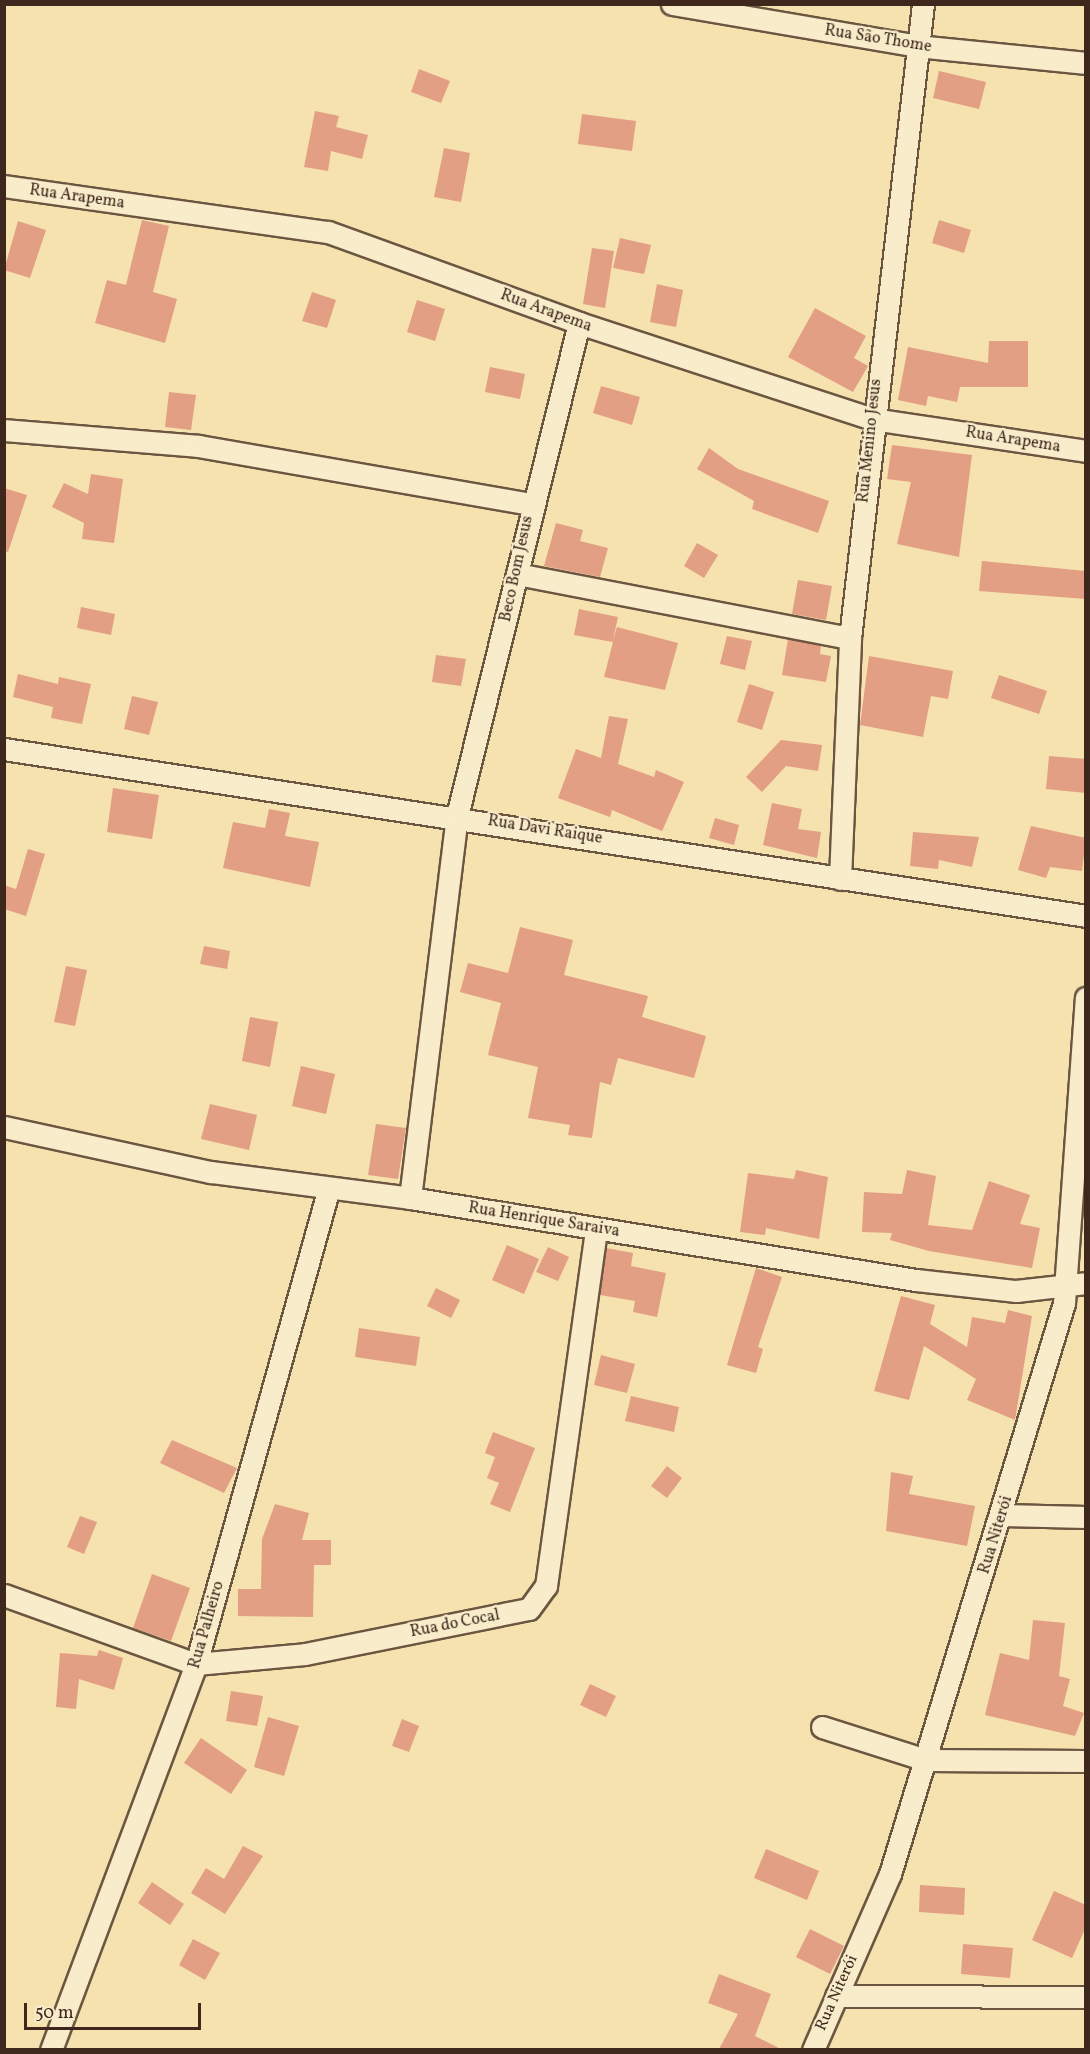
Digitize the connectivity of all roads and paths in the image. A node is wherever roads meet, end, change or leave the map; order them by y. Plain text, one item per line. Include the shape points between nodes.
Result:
1 (672, 4) edge
2 (923, 4) edge
3 (917, 46) junction
4 (1086, 63) edge
5 (4, 186) edge
6 (579, 323) junction
7 (872, 419) junction
8 (4, 430) edge
9 (1086, 451) edge
10 (531, 504) junction
11 (517, 574) junction
12 (850, 638) junction
13 (4, 749) edge
14 (458, 816) junction
15 (840, 879) junction
16 (1086, 916) edge
17 (1085, 1009) edge
18 (4, 1127) edge
19 (329, 1189) junction
20 (410, 1198) junction
21 (596, 1229) junction
22 (1076, 1284) edge
23 (1003, 1515) junction
24 (1086, 1518) edge
25 (4, 1595) edge
26 (196, 1664) junction
27 (822, 1727) dead end
28 (926, 1760) junction
29 (1086, 1761) edge
30 (836, 1996) junction
31 (1086, 1998) edge
32 (51, 2049) edge
33 (813, 2049) edge

1 - 3 street, Rua São Thome
2 - 3 street, Rua Menino Jesus
3 - 4 street, Rua São Thome
3 - 7 street, Rua Menino Jesus
5 - 6 street, Rua Arapema via 328,232
6 - 7 street, Rua Arapema
6 - 10 street, Beco Bom Jesus
7 - 9 street, Rua Arapema
7 - 12 street, Rua Menino Jesus
8 - 10 street via 198,446
10 - 11 street, Beco Bom Jesus
11 - 12 street
11 - 14 street, Beco Bom Jesus
12 - 15 street, Rua Menino Jesus
13 - 14 street, Rua Davi Raique
14 - 15 street, Rua Davi Raique
14 - 20 street, Beco Bom Jesus
15 - 16 street, Rua Davi Raique
17 - 22 street, Rua Niterói
18 - 19 street, Rua Henrique Saraiva via 212,1172
19 - 20 street, Rua Henrique Saraiva
19 - 26 street, Rua Palheiro
20 - 21 street, Rua Henrique Saraiva
21 - 22 street, Rua Henrique Saraiva via 916,1280 1016,1290
21 - 26 street, Rua do Cocal via 546,1586 535,1605 305,1654
22 - 23 street, Rua Niterói
23 - 24 street
23 - 28 street, Rua Niterói
25 - 26 street, Rua do Cocal
26 - 32 street, Rua Palheiro
27 - 28 street
28 - 29 street
28 - 30 street, Rua Niterói via 890,1874
30 - 31 street
30 - 33 street, Rua Niterói

